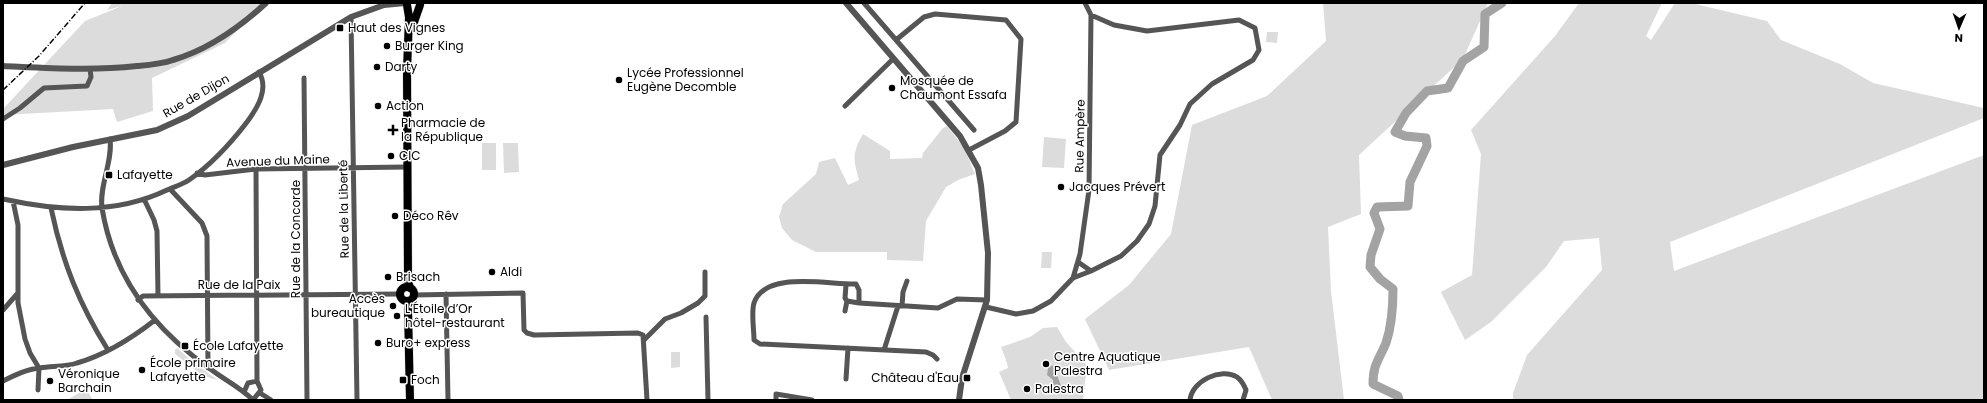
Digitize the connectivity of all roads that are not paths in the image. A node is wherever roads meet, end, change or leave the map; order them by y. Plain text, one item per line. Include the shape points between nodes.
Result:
1 (266, 3) edge
2 (846, 3) edge
3 (864, 3) edge
4 (1085, 3) edge
5 (385, 4) edge
6 (405, 4) edge
7 (421, 4) edge
8 (1091, 15) junction
9 (351, 17) junction
10 (896, 40) junction
11 (408, 41) junction
12 (893, 58) junction
13 (3, 66) edge
14 (90, 70) junction
15 (259, 72) junction
16 (304, 78) dead end
17 (845, 106) dead end
18 (3, 119) edge
19 (974, 130) dead end
20 (110, 139) junction
21 (969, 150) junction
22 (3, 165) edge
23 (407, 167) junction
24 (354, 168) junction
25 (305, 169) junction
26 (256, 170) junction
27 (198, 173) junction
28 (170, 189) junction
29 (3, 199) edge
30 (144, 199) junction
31 (13, 201) junction
32 (50, 208) junction
33 (102, 208) junction
34 (1078, 262) junction
35 (1091, 271) junction
36 (705, 272) dead end
37 (1073, 278) junction
38 (907, 281) dead end
39 (408, 285) junction
40 (846, 285) junction
41 (18, 293) junction
42 (356, 294) junction
43 (399, 294) junction
44 (446, 294) junction
45 (256, 295) junction
46 (306, 295) junction
47 (152, 296) junction
48 (158, 296) junction
49 (208, 296) junction
50 (138, 300) junction
51 (411, 300) junction
52 (847, 301) junction
53 (859, 303) junction
54 (987, 304) junction
55 (143, 306) junction
56 (900, 306) junction
57 (3, 310) edge
58 (845, 311) dead end
59 (706, 317) dead end
60 (155, 320) junction
61 (644, 337) junction
62 (848, 348) junction
63 (108, 350) junction
64 (884, 350) junction
65 (937, 359) dead end
66 (39, 368) junction
67 (208, 368) junction
68 (846, 379) dead end
69 (3, 381) edge
70 (257, 381) junction
71 (38, 390) dead end
72 (244, 392) junction
73 (260, 393) junction
74 (776, 397) edge
75 (250, 399) edge
76 (271, 400) edge
77 (307, 400) edge
78 (357, 400) edge
79 (410, 400) edge
80 (448, 400) edge
81 (647, 400) edge
82 (708, 400) edge
83 (812, 400) edge
84 (959, 400) edge
85 (1190, 400) edge
86 (1243, 400) edge

1 - 14 street via 228,33 198,51 172,61
2 - 12 street
3 - 10 street
4 - 8 street, Rue Ampère
5 - 6 street, Rue de Dijon
5 - 9 street, Rue de Dijon
6 - 7 main road via 415,7
6 - 11 main road via 409,17
7 - 11 main road
8 - 34 street, Rue Ampère via 1089,190
8 - 35 street via 1114,25 1147,31 1239,20 1254,28 1259,50 1253,60 1212,84 1190,104 1180,126 1160,155 1154,206 1149,224 1137,241 1121,256
9 - 15 street, Rue de Dijon
9 - 24 street, Rue de la Liberté
10 - 19 street
10 - 21 street via 924,17 935,14 1006,20 1021,39 1016,122 1005,131
11 - 23 main road
12 - 17 street
12 - 21 street via 950,123
13 - 14 street
14 - 18 street via 91,77 87,86 44,88
15 - 20 street, Rue de Dijon via 188,116 167,126
15 - 27 street via 264,89 256,107 229,144
16 - 25 street, Rue de la Concorde
20 - 22 street, Rue de Dijon
20 - 33 street
21 - 54 street via 978,168 981,186 988,253
23 - 24 street, Avenue du Maine
23 - 39 main road
24 - 25 street, Avenue du Maine
24 - 42 street, Rue de la Liberté
25 - 26 street, Avenue du Maine
25 - 46 street, Rue de la Concorde
26 - 27 street, Avenue du Maine via 205,175
26 - 45 street
27 - 28 street
28 - 30 street
28 - 49 street via 206,228
29 - 31 street
30 - 33 street via 126,205
30 - 48 street via 157,231
31 - 32 street
31 - 41 street via 18,225
32 - 33 street
32 - 63 street via 64,262 75,290
33 - 50 street via 120,268
34 - 35 street
34 - 37 street, Rue Ampère
35 - 37 street
36 - 61 street via 706,296 681,313 665,319
37 - 54 street, Rue Ampère via 1051,301 1033,311 1016,314 998,310
38 - 56 street
39 - 43 main road
39 - 51 main road via 413,290
40 - 52 street
40 - 53 street via 856,284 859,290
40 - 62 street via 809,280 764,288 754,304 754,340
41 - 57 street
41 - 66 street via 25,339 30,354
42 - 43 street, Rue de la Paix
42 - 46 street, Rue de la Paix
42 - 78 street, Rue de la Liberté
43 - 51 main road via 402,299
44 - 51 street
44 - 61 street via 523,293 524,330 527,334 638,333
44 - 80 street
45 - 46 street, Rue de la Paix
45 - 49 street, Rue de la Paix
45 - 70 street
46 - 77 street, Rue de la Concorde
47 - 48 street, Rue de la Paix
47 - 50 street, Rue de la Paix via 143,296
47 - 55 street
48 - 49 street, Rue de la Paix
49 - 67 street
50 - 55 street
51 - 79 main road
52 - 53 street, Rue Ampère
52 - 58 street
53 - 56 street, Rue Ampère
54 - 56 street, Rue Ampère via 957,299 938,308
54 - 84 street via 962,378
55 - 60 street
56 - 64 street
59 - 82 street
60 - 63 street via 140,332
60 - 67 street
61 - 81 street
62 - 64 street
62 - 68 street
63 - 66 street via 77,363
64 - 65 street via 926,352
66 - 69 street
66 - 71 street
67 - 72 street
70 - 72 street via 248,383
70 - 73 street via 261,387
72 - 75 street
73 - 75 street
73 - 76 street
74 - 83 street
85 - 86 street via 1193,390 1202,380 1231,374 1238,378 1246,390

